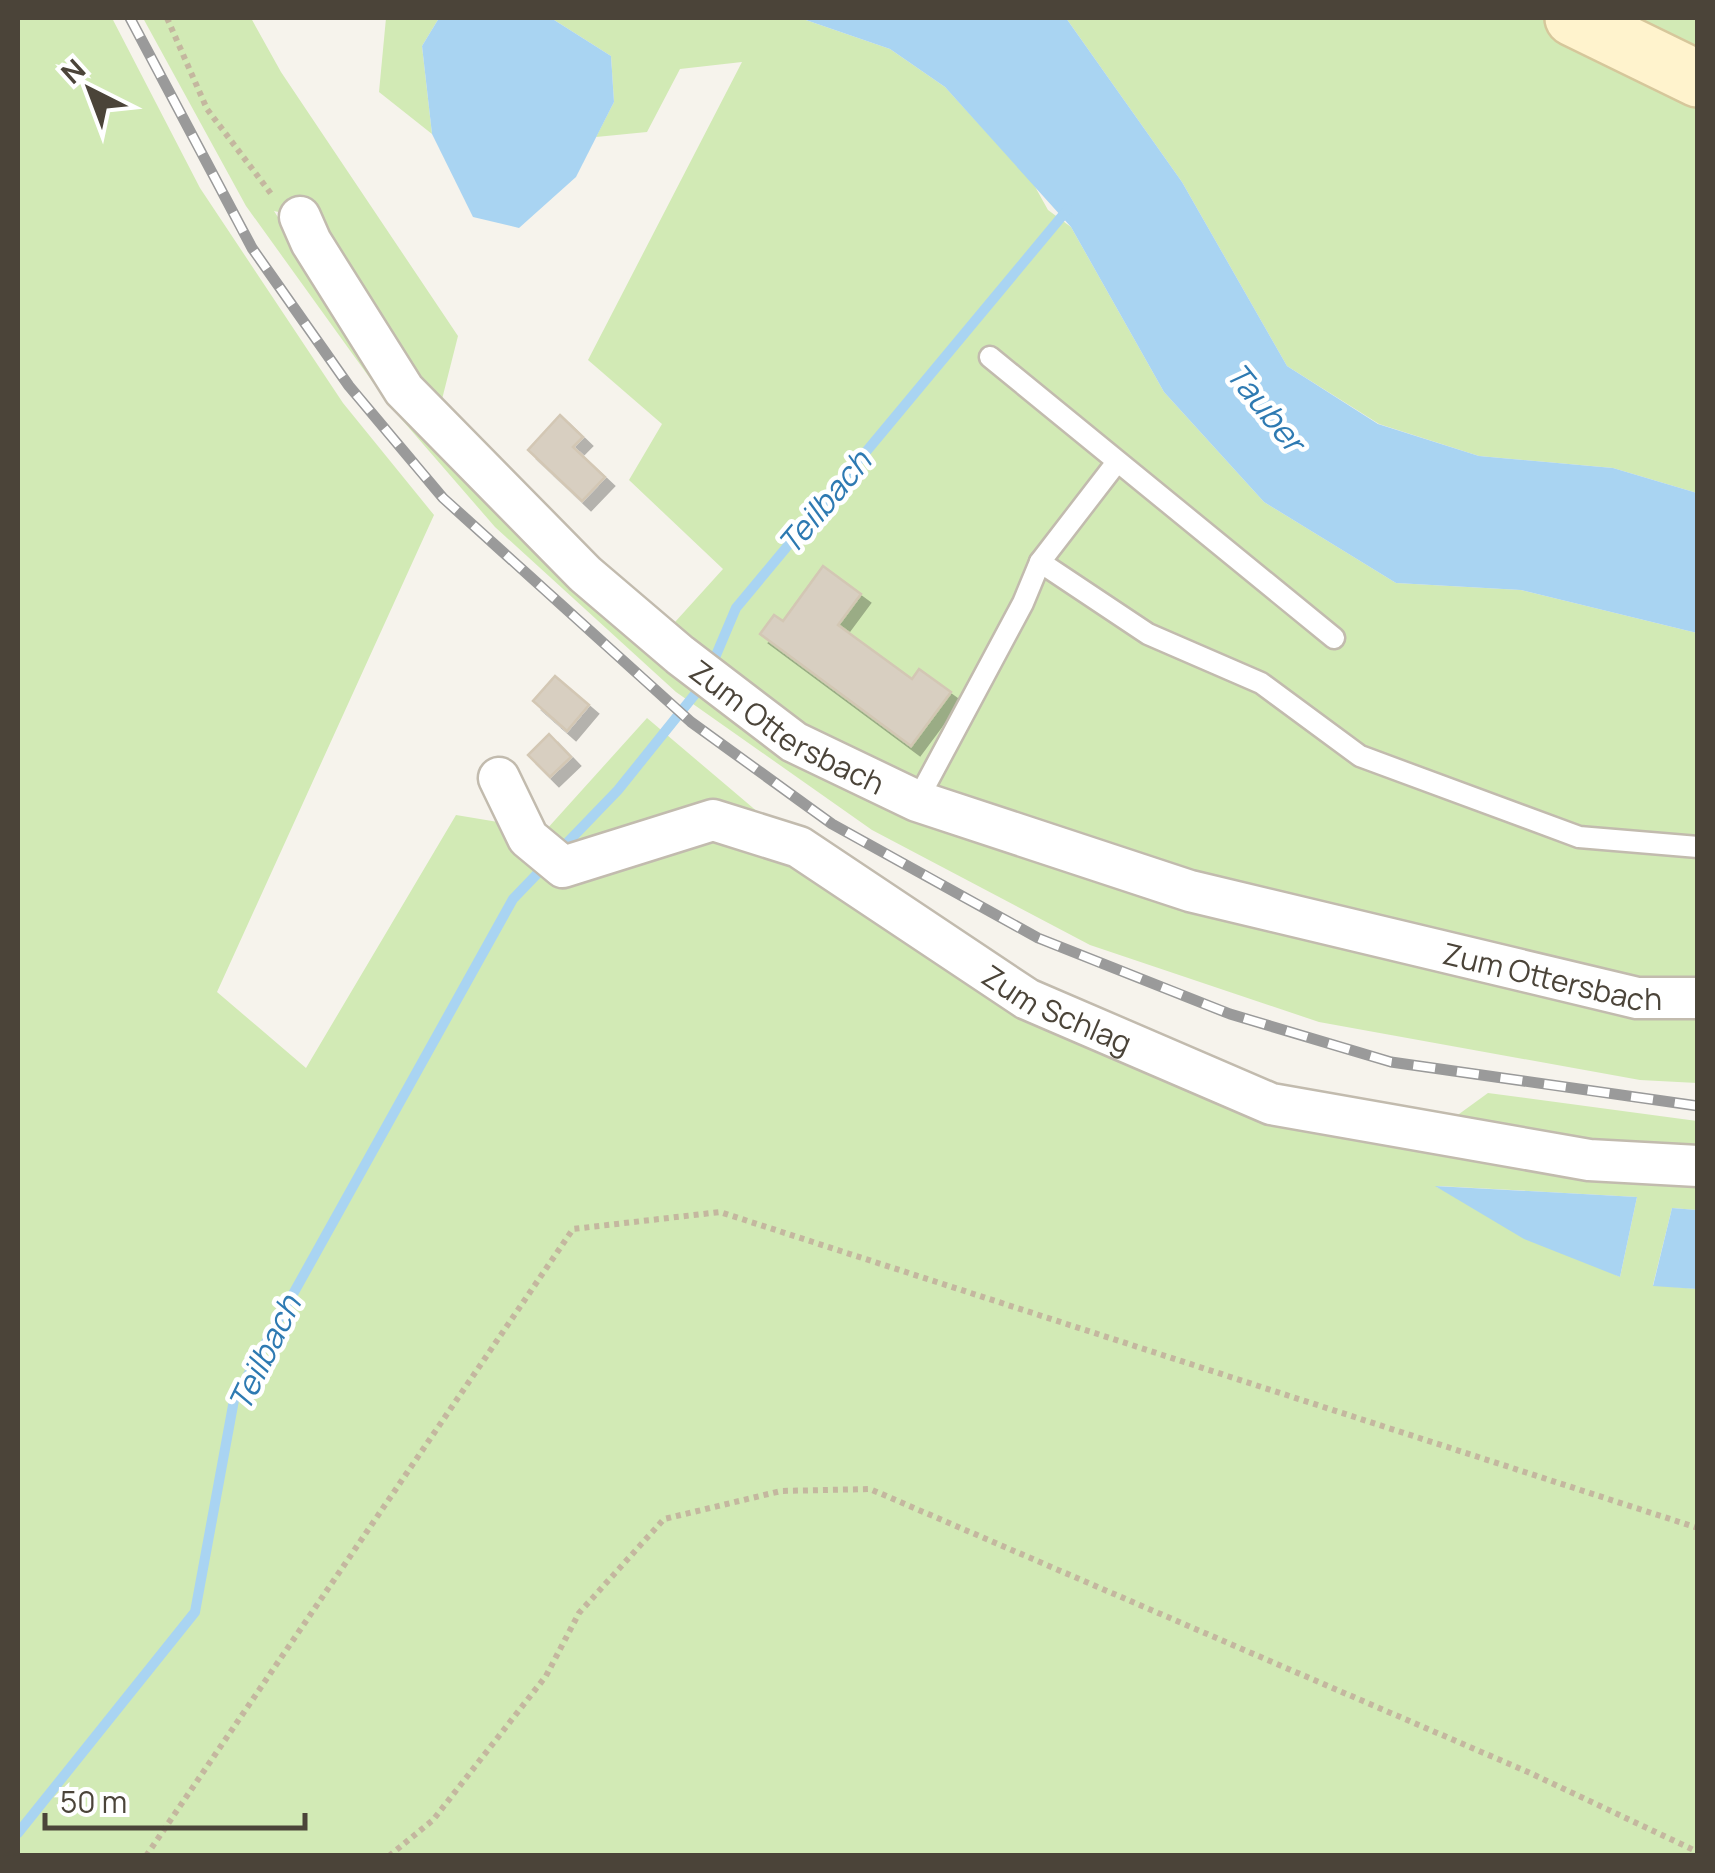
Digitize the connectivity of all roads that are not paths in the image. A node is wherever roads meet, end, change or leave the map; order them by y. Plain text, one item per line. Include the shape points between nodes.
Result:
1 (1572, 18) edge
2 (1698, 79) edge
3 (300, 217) road end
4 (990, 357) dead end
5 (1118, 462) junction
6 (1040, 562) junction
7 (1334, 638) dead end
8 (499, 778) dead end
9 (916, 802) junction
10 (1698, 847) edge
11 (1698, 998) edge
12 (1698, 1166) edge

1 - 2 main road
3 - 9 street, Zum Ottersbach via 404,390 585,574 794,742
4 - 5 lane
5 - 6 lane
5 - 7 lane
6 - 9 lane
6 - 10 lane via 1148,634 1261,683 1360,756 1579,837
8 - 12 street, Zum Schlag via 528,838 563,867 713,820 800,847 1028,999 1271,1104 1589,1160
9 - 11 street, Zum Ottersbach via 1190,891 1636,998

